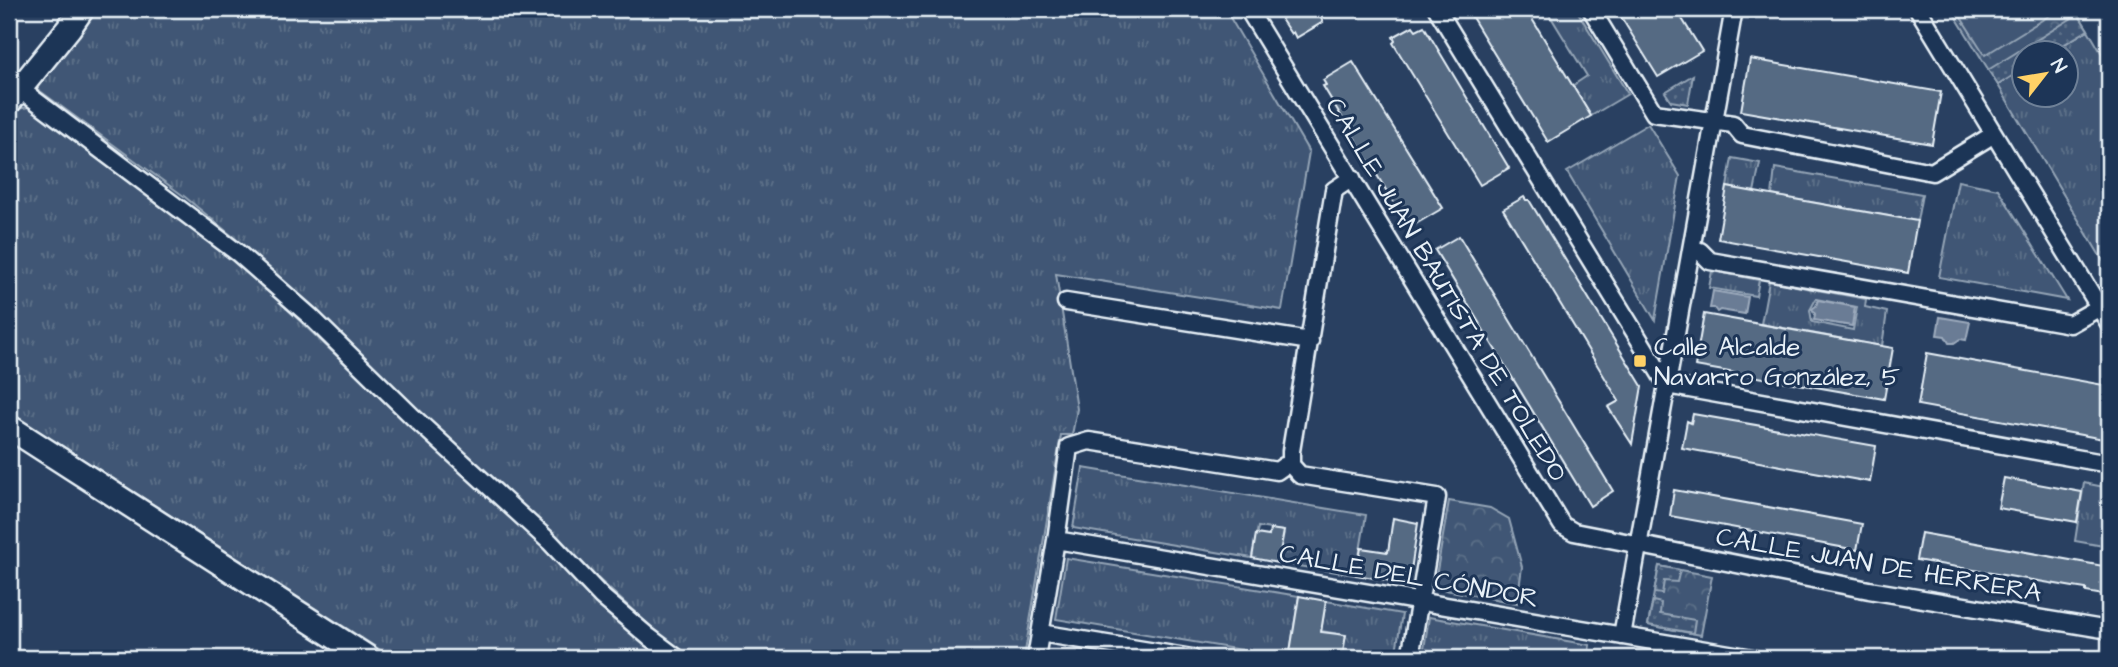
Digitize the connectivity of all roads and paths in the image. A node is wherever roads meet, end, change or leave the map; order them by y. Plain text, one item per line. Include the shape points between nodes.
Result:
1 (82, 9) edge
2 (1248, 9) edge
3 (1437, 9) edge
4 (1591, 9) edge
5 (1734, 9) edge
6 (1918, 9) edge
7 (14, 96) edge
8 (1714, 120) junction
9 (1986, 139) dead end
10 (1352, 178) junction
11 (1691, 250) junction
12 (1066, 302) dead end
13 (2100, 307) junction
14 (2109, 323) edge
15 (1310, 341) junction
16 (1667, 385) junction
17 (9, 426) edge
18 (2109, 464) edge
19 (1291, 465) junction
20 (1056, 540) junction
21 (1639, 545) junction
22 (1421, 602) junction
23 (2109, 630) edge
24 (1040, 633) junction
25 (1622, 636) junction
26 (368, 658) edge
27 (677, 658) edge
28 (1036, 658) edge
29 (1192, 658) edge
30 (1410, 658) edge
31 (1753, 658) edge

1 - 7 street
2 - 10 street, CALLE JUAN BAUTISTA DE TOLEDO
3 - 16 street
4 - 8 street via 1654,113
5 - 8 street
6 - 13 street
7 - 27 street via 238,253 550,542 602,597
8 - 9 street via 1733,124 1742,135 1931,172
8 - 11 street
10 - 15 street via 1334,190
10 - 21 street, CALLE JUAN BAUTISTA DE TOLEDO via 1562,525 1574,532
11 - 13 street via 1700,251 1710,261 2070,324
11 - 16 street
12 - 15 street
13 - 14 street
15 - 19 street
16 - 18 street
16 - 21 street
17 - 26 street
19 - 20 street via 1277,471 1089,441 1069,447
19 - 22 street via 1300,475 1437,497
20 - 22 street, CALLE DEL CÓNDOR
20 - 24 street
21 - 23 street, CALLE JUAN DE HERRERA
21 - 25 street
22 - 25 street, CALLE DEL CÓNDOR
22 - 30 street
24 - 28 street
24 - 29 street
25 - 31 street, CALLE DEL CÓNDOR

